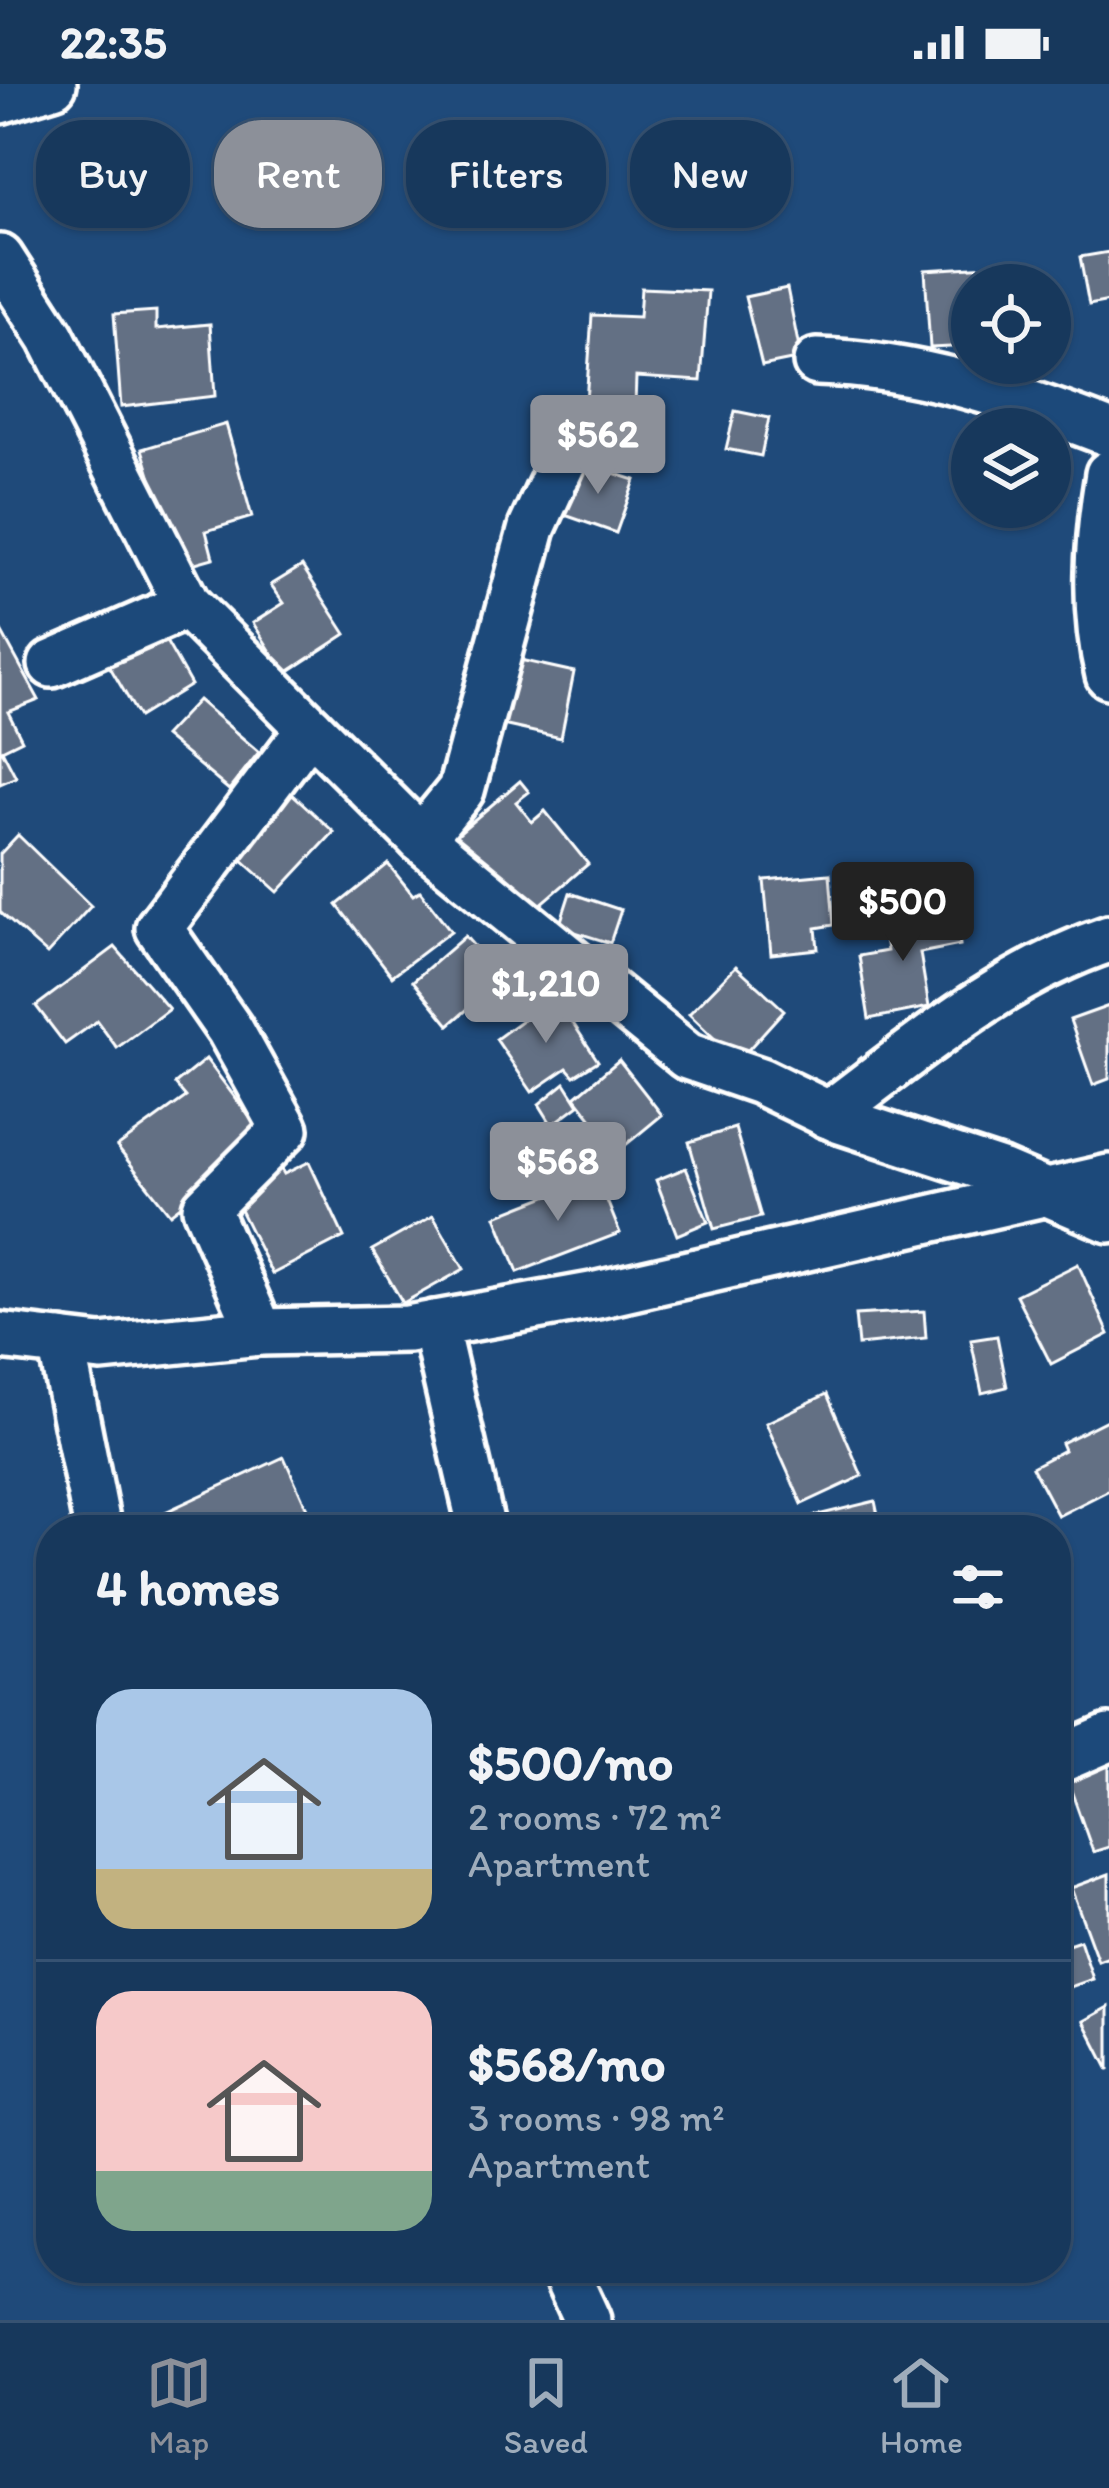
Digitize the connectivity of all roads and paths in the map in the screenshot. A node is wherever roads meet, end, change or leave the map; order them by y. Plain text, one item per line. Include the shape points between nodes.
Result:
1 (53, 84) edge
2 (0, 100) edge
3 (0, 258) edge
4 (817, 362) dead end
5 (578, 428) dead end
6 (1109, 433) edge
7 (1109, 474) edge
8 (188, 605) junction
9 (52, 664) dead end
10 (1109, 675) edge
11 (310, 728) junction
12 (421, 839) junction
13 (1109, 938) edge
14 (828, 1115) junction
15 (1109, 1178) edge
16 (1044, 1193) junction
17 (1109, 1219) edge
18 (434, 1324) junction
19 (260, 1332) junction
20 (0, 1336) edge
21 (61, 1343) junction
22 (95, 1515) edge
23 (479, 1515) edge
24 (1109, 1738) edge
25 (1071, 1754) edge
26 (570, 2283) edge
27 (587, 2320) edge

1 - 2 street
3 - 8 street via 51,337
4 - 6 street via 875,363
5 - 12 street via 532,528 461,790
7 - 10 street via 1099,536
8 - 9 street
8 - 11 street
11 - 12 street
11 - 19 street via 159,928 286,1129 206,1208
12 - 14 street via 687,1056
13 - 14 street via 1057,956
14 - 16 street
15 - 16 street
16 - 17 street
16 - 18 street
18 - 19 street
18 - 23 street
19 - 21 street via 101,1348
20 - 21 street
21 - 22 street
24 - 25 street
26 - 27 street

